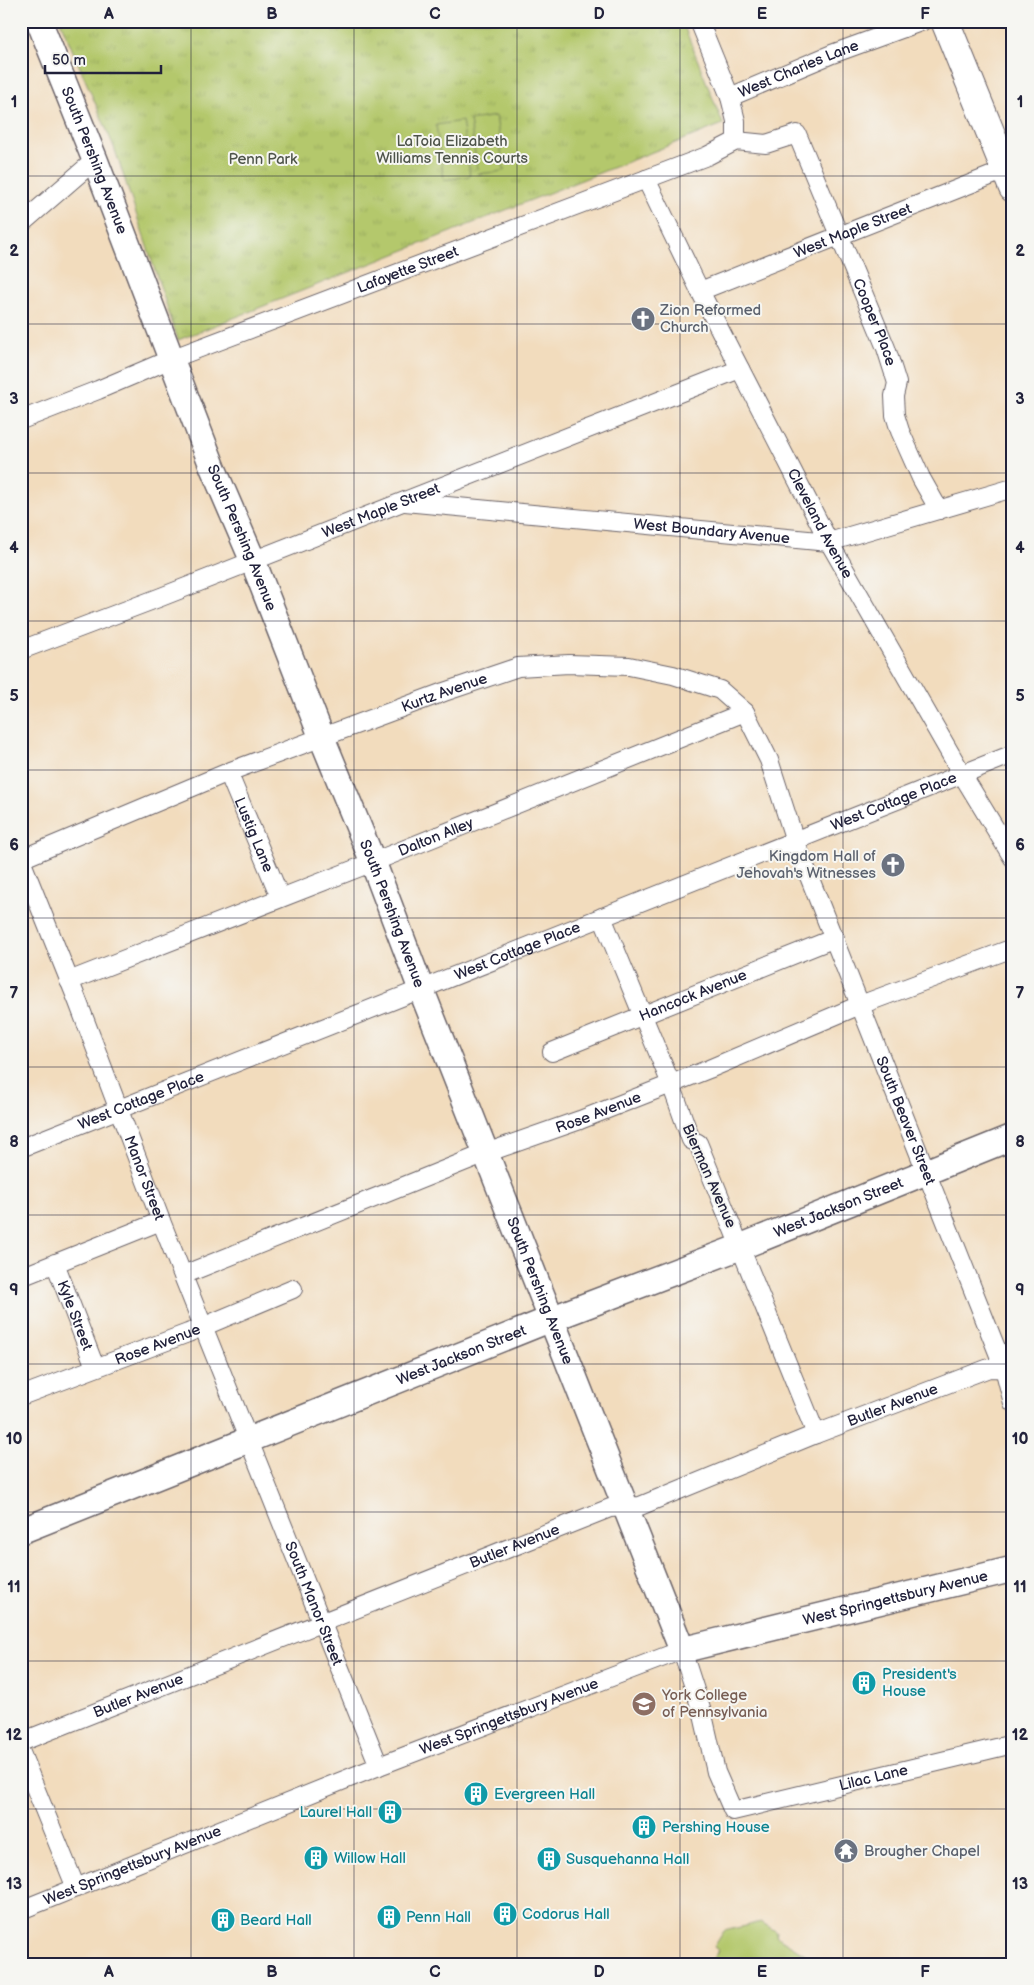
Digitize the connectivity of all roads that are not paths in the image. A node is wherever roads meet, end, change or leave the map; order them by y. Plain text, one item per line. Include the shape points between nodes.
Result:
1 (39, 21) edge
2 (699, 21) edge
3 (922, 21) edge
4 (945, 21) edge
5 (730, 97) junction
6 (736, 141) junction
7 (95, 160) junction
8 (1010, 175) edge
9 (646, 179) junction
10 (21, 224) edge
11 (841, 236) junction
12 (700, 291) junction
13 (171, 359) junction
14 (740, 369) junction
15 (21, 420) edge
16 (1013, 488) edge
17 (402, 502) junction
18 (939, 510) junction
19 (829, 542) junction
20 (252, 561) junction
21 (21, 650) edge
22 (745, 712) junction
23 (322, 738) junction
24 (1013, 754) edge
25 (228, 772) junction
26 (962, 774) junction
27 (795, 840) junction
28 (1013, 858) edge
29 (21, 860) edge
30 (373, 862) junction
31 (280, 897) junction
32 (602, 917) junction
33 (835, 938) junction
34 (1013, 948) edge
35 (69, 981) junction
36 (421, 989) junction
37 (860, 1005) junction
38 (642, 1015) junction
39 (552, 1052) dead end
40 (671, 1084) junction
41 (117, 1109) junction
42 (1013, 1137) edge
43 (21, 1148) edge
44 (486, 1153) junction
45 (927, 1171) junction
46 (161, 1220) junction
47 (740, 1247) junction
48 (55, 1264) junction
49 (183, 1275) junction
50 (21, 1277) edge
51 (293, 1289) dead end
52 (551, 1318) junction
53 (203, 1326) junction
54 (96, 1367) junction
55 (1008, 1369) edge
56 (21, 1396) edge
57 (1013, 1403) edge
58 (816, 1434) junction
59 (248, 1440) junction
60 (626, 1507) junction
61 (21, 1531) edge
62 (1013, 1570) edge
63 (321, 1623) junction
64 (682, 1650) junction
65 (21, 1742) edge
66 (1013, 1744) edge
67 (21, 1753) edge
68 (378, 1766) junction
69 (733, 1811) joint
70 (76, 1888) junction
71 (21, 1910) edge

1 - 7 street, South Pershing Avenue
2 - 5 street
3 - 5 street, West Charles Lane
4 - 8 main road
5 - 6 street via 736,121
6 - 9 street, Lafayette Street via 707,156
6 - 11 street, Cooper Place via 766,144 797,134
7 - 10 street
7 - 13 street, South Pershing Avenue
8 - 11 street, West Maple Street
9 - 12 street, Cleveland Avenue
9 - 13 street, Lafayette Street
11 - 12 street, West Maple Street
11 - 18 street, Cooper Place via 894,371 897,384 895,415 900,430
12 - 14 street, Cleveland Avenue
13 - 15 street, Lafayette Street
13 - 20 street, South Pershing Avenue
14 - 17 street, West Maple Street
14 - 19 street, Cleveland Avenue
16 - 18 street, West Boundary Avenue
17 - 19 street, West Boundary Avenue
17 - 20 street, West Maple Street
18 - 19 street, West Boundary Avenue
19 - 26 street, Cleveland Avenue
20 - 21 street, West Maple Street
20 - 23 street, South Pershing Avenue
22 - 23 street, Kurtz Avenue via 720,690 673,675 629,666 560,664 518,667
22 - 27 street, Kurtz Avenue via 768,760
22 - 30 street, Dalton Alley
23 - 25 street, Kurtz Avenue
23 - 30 street, South Pershing Avenue
24 - 26 street, West Cottage Place
25 - 29 street, Kurtz Avenue
25 - 31 street, Lustig Lane
26 - 27 street, West Cottage Place
26 - 28 street, Cleveland Avenue
27 - 32 street, West Cottage Place
27 - 33 street, South Beaver Street
29 - 35 street, Manor Street
30 - 31 street, Dalton Alley
30 - 36 street, South Pershing Avenue
31 - 35 street, Dalton Alley
32 - 36 street, West Cottage Place
32 - 38 street, Bierman Avenue
33 - 37 street, South Beaver Street
33 - 38 street, Hancock Avenue
34 - 37 street, Rose Avenue
35 - 41 street, Manor Street
36 - 41 street, West Cottage Place
36 - 44 street, South Pershing Avenue
37 - 40 street, Rose Avenue
37 - 45 street, South Beaver Street
38 - 39 street, Hancock Avenue
38 - 40 street, Bierman Avenue
40 - 44 street, Rose Avenue
40 - 47 street, Bierman Avenue via 691,1140 698,1143
41 - 43 street, West Cottage Place
41 - 46 street, Manor Street
42 - 45 street, West Jackson Street
44 - 49 street, Rose Avenue
44 - 52 street, South Pershing Avenue
45 - 47 street, West Jackson Street
45 - 55 street, South Beaver Street
46 - 48 street
46 - 49 street, Manor Street
47 - 52 street, West Jackson Street
47 - 58 street, Bierman Avenue
48 - 50 street
48 - 54 street, Kyle Street
49 - 53 street, Manor Street
51 - 53 street, Rose Avenue
52 - 59 street, West Jackson Street
52 - 60 street, South Pershing Avenue
53 - 54 street, Rose Avenue
53 - 59 street, Manor Street
54 - 56 street, Rose Avenue
55 - 57 street, South Beaver Street
55 - 58 street, Butler Avenue via 989,1368
58 - 60 street, Butler Avenue via 640,1506
59 - 61 street, West Jackson Street
59 - 63 street, South Manor Street
60 - 63 street, Butler Avenue via 610,1508
60 - 64 street, South Pershing Avenue
62 - 64 street, West Springettsbury Avenue
63 - 65 street, Butler Avenue
63 - 68 street, South Manor Street
64 - 68 street, West Springettsbury Avenue
64 - 69 street, South Pershing Avenue via 703,1714 716,1772
66 - 69 street, Lilac Lane
67 - 70 street
68 - 70 street, West Springettsbury Avenue
70 - 71 street, West Springettsbury Avenue

